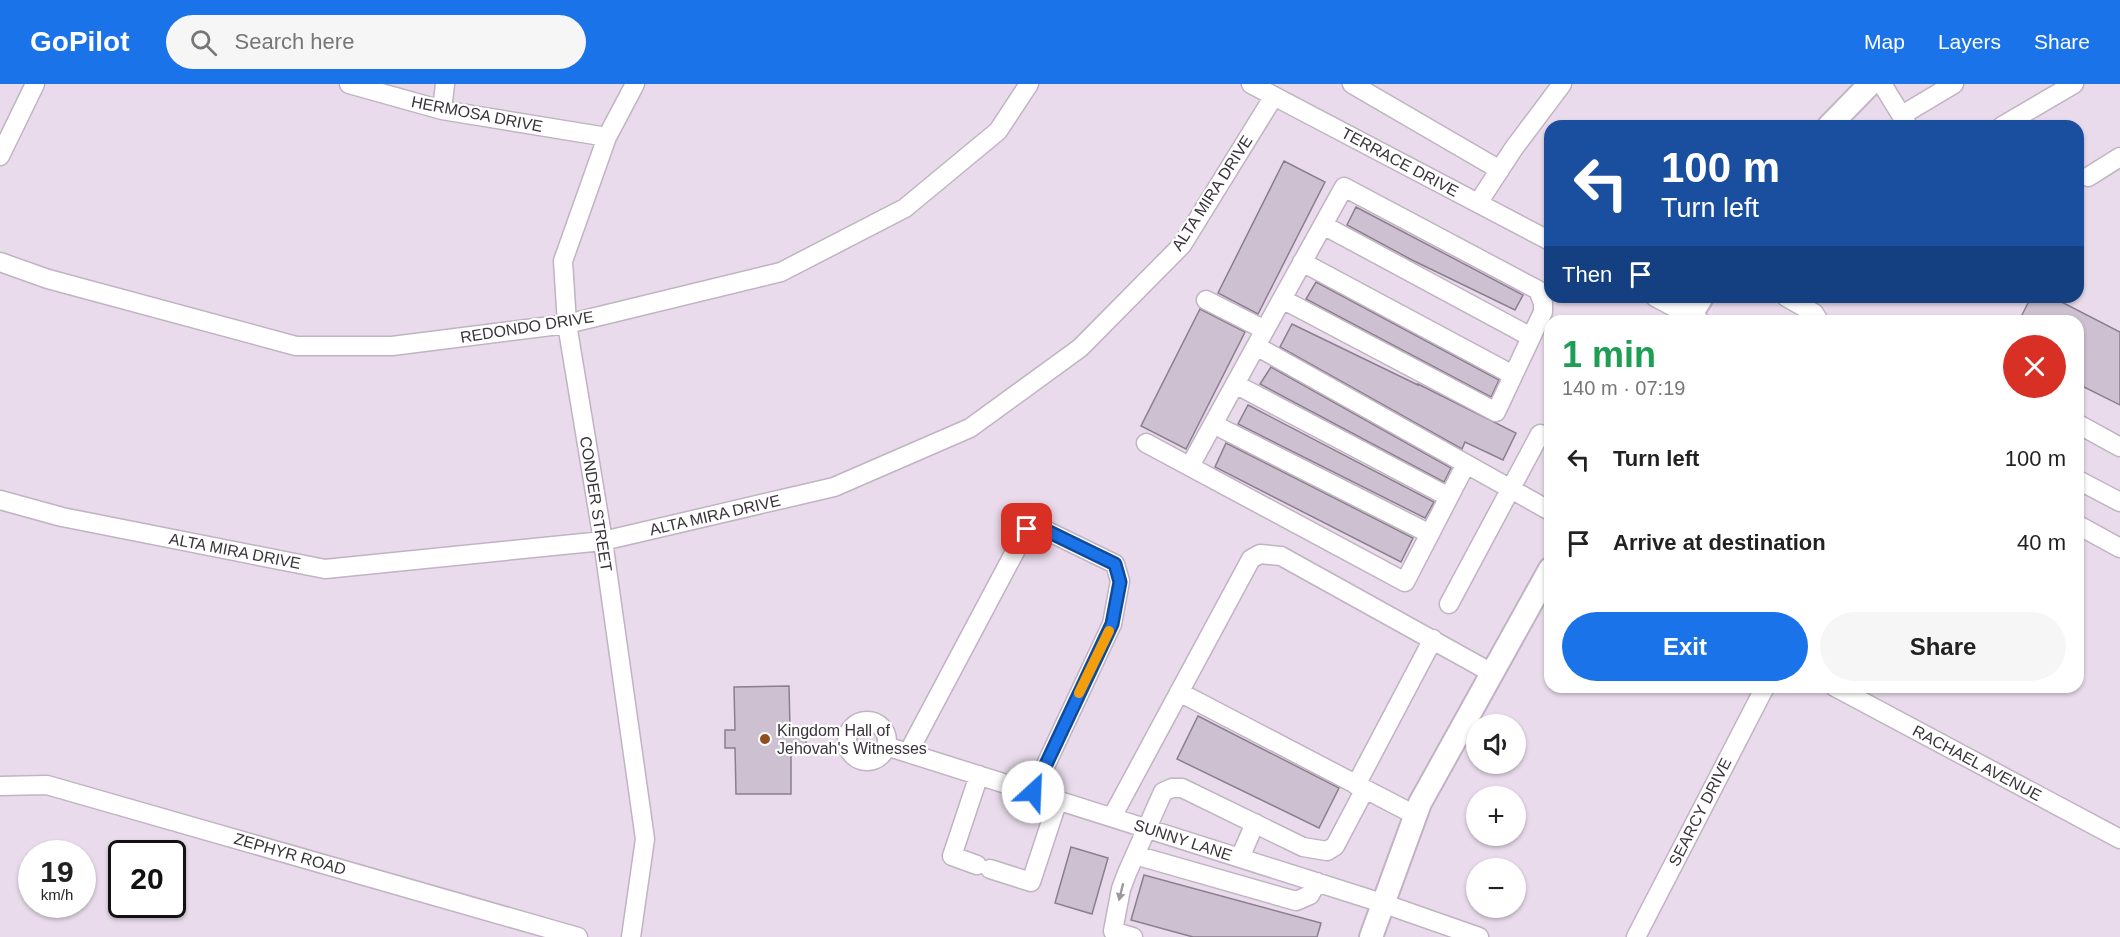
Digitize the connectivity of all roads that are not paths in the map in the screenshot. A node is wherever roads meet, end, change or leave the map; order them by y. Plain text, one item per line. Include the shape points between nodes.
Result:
1 (35, 84) edge
2 (349, 84) edge
3 (445, 84) edge
4 (635, 84) edge
5 (1029, 84) edge
6 (1251, 84) edge
7 (1352, 84) edge
8 (1562, 84) edge
9 (1870, 84) edge
10 (1882, 84) edge
11 (1954, 84) edge
12 (2074, 84) edge
13 (1274, 96) junction
14 (442, 110) junction
15 (1835, 120) edge
16 (1904, 120) edge
17 (1906, 120) edge
18 (2012, 120) edge
19 (607, 137) junction
20 (0, 156) edge
21 (2120, 158) edge
22 (1500, 170) junction
23 (2088, 177) dead end
24 (1478, 203) junction
25 (1323, 225) junction
26 (1544, 238) edge
27 (0, 262) edge
28 (1302, 262) junction
29 (1282, 299) junction
30 (1206, 300) dead end
31 (1669, 303) edge
32 (1801, 303) edge
33 (1819, 310) edge
34 (1694, 314) edge
35 (567, 324) junction
36 (1531, 337) junction
37 (1261, 338) junction
38 (1513, 375) junction
39 (1235, 384) junction
40 (1213, 424) junction
41 (2084, 427) edge
42 (1540, 434) dead end
43 (1146, 443) dead end
44 (2120, 447) edge
45 (1466, 465) junction
46 (1190, 466) junction
47 (2084, 483) edge
48 (1511, 490) junction
49 (1449, 497) junction
50 (0, 500) edge
51 (2120, 502) edge
52 (1544, 509) edge
53 (2084, 528) edge
54 (1430, 534) junction
55 (603, 541) junction
56 (2120, 548) edge
57 (1544, 580) edge
58 (1449, 604) dead end
59 (1433, 639) junction
60 (1492, 673) junction
61 (1179, 692) junction
62 (1762, 693) edge
63 (1846, 693) edge
64 (886, 746) dead end
65 (908, 753) junction
66 (979, 775) junction
67 (0, 786) edge
68 (1360, 787) junction
69 (1033, 792) junction
70 (1058, 800) junction
71 (1415, 815) junction
72 (1112, 817) junction
73 (1255, 823) junction
74 (1146, 828) junction
75 (1180, 839) junction
76 (2120, 839) edge
77 (1297, 844) junction
78 (1135, 855) junction
79 (1232, 855) junction
80 (1172, 866) junction
81 (1279, 870) junction
82 (1216, 878) junction
83 (1317, 882) junction
84 (1263, 892) junction
85 (1382, 903) junction
86 (578, 937) edge
87 (631, 937) edge
88 (1133, 937) edge
89 (1371, 937) edge
90 (1479, 937) edge
91 (1636, 937) edge

1 - 20 street
2 - 14 street, HERMOSA DRIVE
3 - 14 street
4 - 19 street, CONDER STREET
5 - 35 street, REDONDO DRIVE via 998,131 905,208 854,235 781,272
6 - 13 street, TERRACE DRIVE
7 - 22 street
8 - 22 street
9 - 15 main road
10 - 16 street
11 - 17 street
12 - 18 street
13 - 24 street, TERRACE DRIVE
13 - 55 street, ALTA MIRA DRIVE via 1182,245 1080,348 970,428 834,487
14 - 19 street, HERMOSA DRIVE
19 - 35 street, CONDER STREET via 563,261
21 - 23 street
22 - 24 street
24 - 26 street, TERRACE DRIVE
25 - 28 street
25 - 36 street
25 - 36 street via 1344,187 1538,290 1543,312
27 - 35 street, REDONDO DRIVE via 48,279 296,346 392,346
28 - 29 street
28 - 38 street
29 - 37 street
29 - 38 street via 1496,412
30 - 37 street
31 - 34 street
32 - 33 street
35 - 55 street, CONDER STREET
36 - 38 street
37 - 39 street
37 - 45 street
39 - 40 street
39 - 49 street
40 - 46 street
40 - 54 street
41 - 44 street
42 - 48 street
43 - 46 street
45 - 48 street
45 - 49 street
46 - 54 street via 1405,582
47 - 51 street
48 - 52 street
48 - 58 street
49 - 54 street
50 - 55 street, ALTA MIRA DRIVE via 62,517 325,569
53 - 56 street
55 - 87 street, CONDER STREET via 645,839
57 - 60 main road
59 - 60 street
59 - 61 street via 1281,556 1260,554 1251,559
59 - 68 street
60 - 71 main road
61 - 68 street
61 - 72 street
62 - 91 street, SEARCY DRIVE
63 - 76 street, RACHAEL AVENUE
64 - 65 street, SUNNY LANE
65 - 66 street, SUNNY LANE
65 - 69 street via 1027,529 1039,527 1115,564 1120,582 1112,624
66 - 69 street, SUNNY LANE
66 - 70 street via 952,856 1031,882
67 - 86 street, ZEPHYR ROAD via 47,785
68 - 71 street
68 - 77 street via 1335,846 1327,851
69 - 70 street, SUNNY LANE
70 - 72 street, SUNNY LANE
71 - 85 main road
72 - 74 street, SUNNY LANE
73 - 74 street via 1182,788 1172,788 1163,792
73 - 77 street
73 - 79 street
74 - 75 street, SUNNY LANE
74 - 78 street
75 - 79 street, SUNNY LANE
75 - 80 street
77 - 81 street
78 - 80 street
78 -> 88 street via 1121,889 1113,931
79 - 81 street, SUNNY LANE
79 - 82 street
80 - 82 street
81 - 83 street, SUNNY LANE
81 - 84 street
82 - 84 street
83 - 84 street via 1310,895 1296,901
83 - 85 street, SUNNY LANE
85 - 89 main road
85 - 90 street, SUNNY LANE

